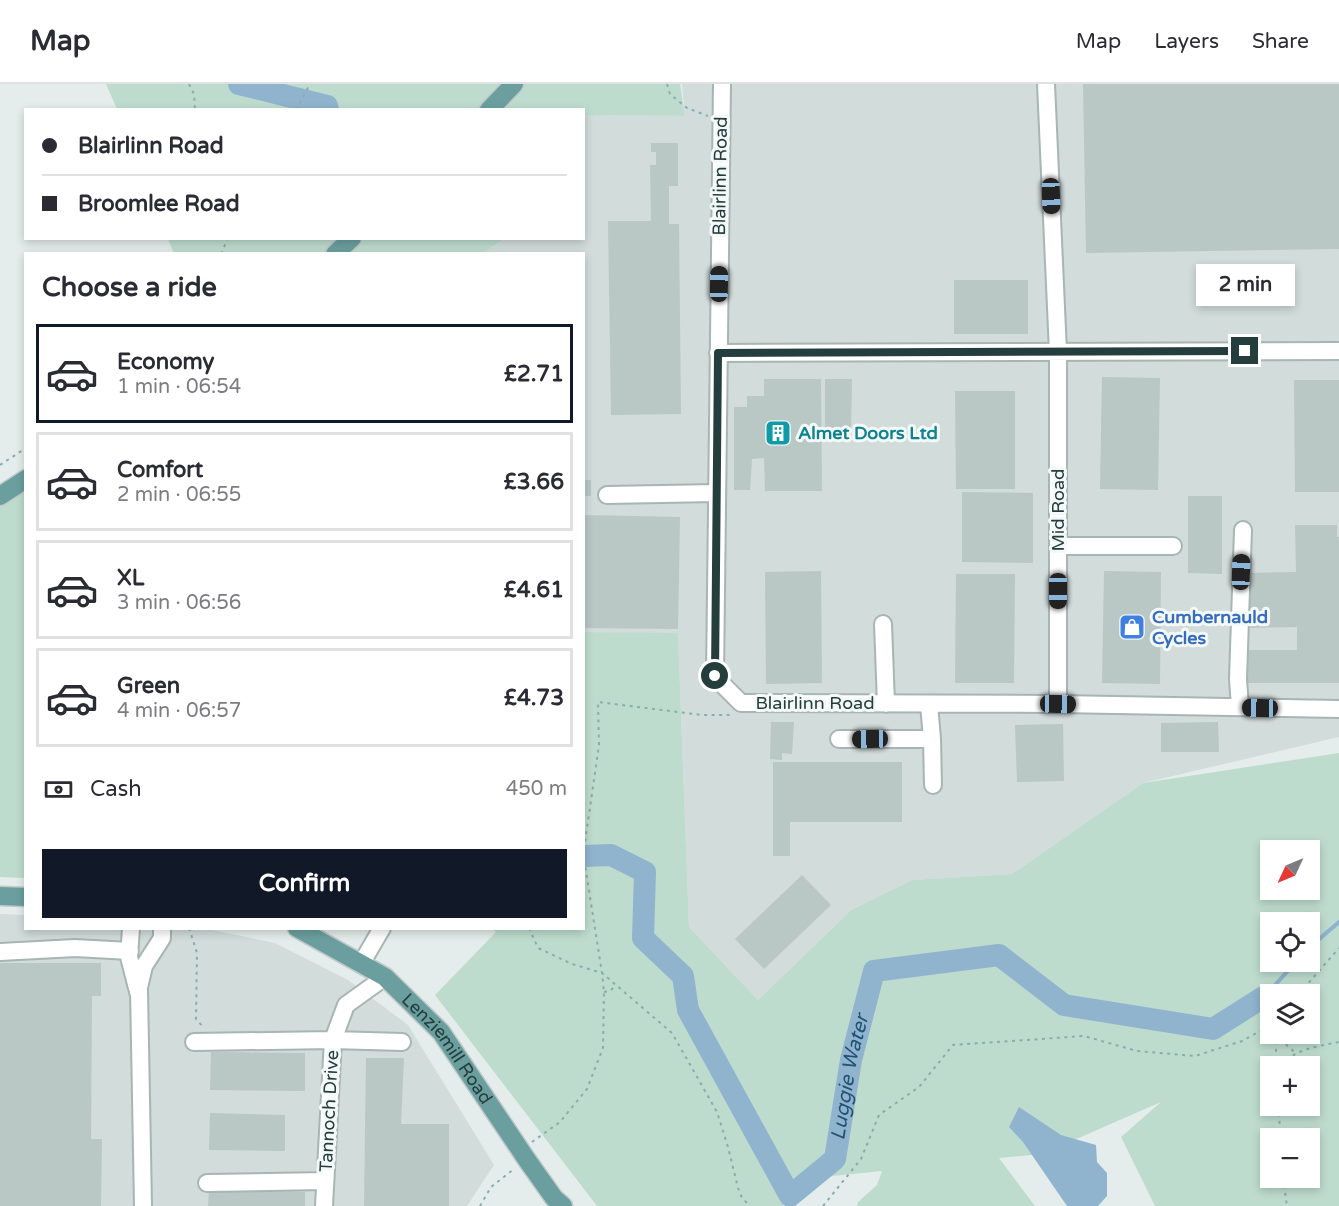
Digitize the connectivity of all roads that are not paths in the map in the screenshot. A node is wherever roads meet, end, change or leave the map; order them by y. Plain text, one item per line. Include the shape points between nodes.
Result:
1 (514, 84) edge
2 (722, 84) edge
3 (1046, 84) edge
4 (491, 108) edge
5 (350, 240) edge
6 (337, 252) edge
7 (1339, 351) edge
8 (1058, 352) junction
9 (718, 353) junction
10 (24, 480) edge
11 (716, 493) junction
12 (608, 495) dead end
13 (0, 496) edge
14 (1243, 530) dead end
15 (1058, 546) junction
16 (1173, 546) dead end
17 (883, 624) dead end
18 (886, 704) junction
19 (929, 704) junction
20 (1058, 704) junction
21 (1240, 707) junction
22 (1339, 709) edge
23 (839, 739) dead end
24 (932, 739) junction
25 (933, 785) dead end
26 (0, 896) edge
27 (24, 897) edge
28 (130, 930) edge
29 (162, 930) edge
30 (301, 930) edge
31 (381, 930) edge
32 (130, 951) junction
33 (0, 952) edge
34 (361, 964) junction
35 (385, 977) junction
36 (139, 990) junction
37 (333, 1040) junction
38 (195, 1042) dead end
39 (402, 1042) dead end
40 (325, 1182) junction
41 (207, 1183) dead end
42 (142, 1206) edge
43 (324, 1206) edge
44 (563, 1206) edge

1 - 4 main road
2 - 9 street, Blairlinn Road
3 - 8 street, Mid Road
5 - 6 main road
7 - 8 street
8 - 9 street
8 - 15 street, Mid Road
9 - 11 street, Blairlinn Road
10 - 13 main road
11 - 12 street
11 - 18 street, Blairlinn Road via 715,676 741,703
14 - 21 street
15 - 16 street
15 - 20 street, Mid Road
17 - 18 street
18 - 19 street, Blairlinn Road
19 - 20 street, Blairlinn Road
19 - 24 street
20 - 21 street, Blairlinn Road
21 - 22 street, Blairlinn Road
23 - 24 street
24 - 25 street
26 - 27 main road
28 - 32 street
29 - 36 street via 162,938 144,966
30 - 34 main road, Lenziemill Road
31 - 34 street
32 - 33 street via 75,948
32 - 36 street
34 - 35 main road, Lenziemill Road
35 - 37 street, Tannoch Drive via 346,1005
35 - 44 main road, Lenziemill Road via 441,1032
36 - 42 street
37 - 38 street, Tannoch Drive
37 - 39 street, Tannoch Drive
37 - 40 street, Tannoch Drive
40 - 41 street, Tannoch Drive
40 - 43 street, Tannoch Drive

